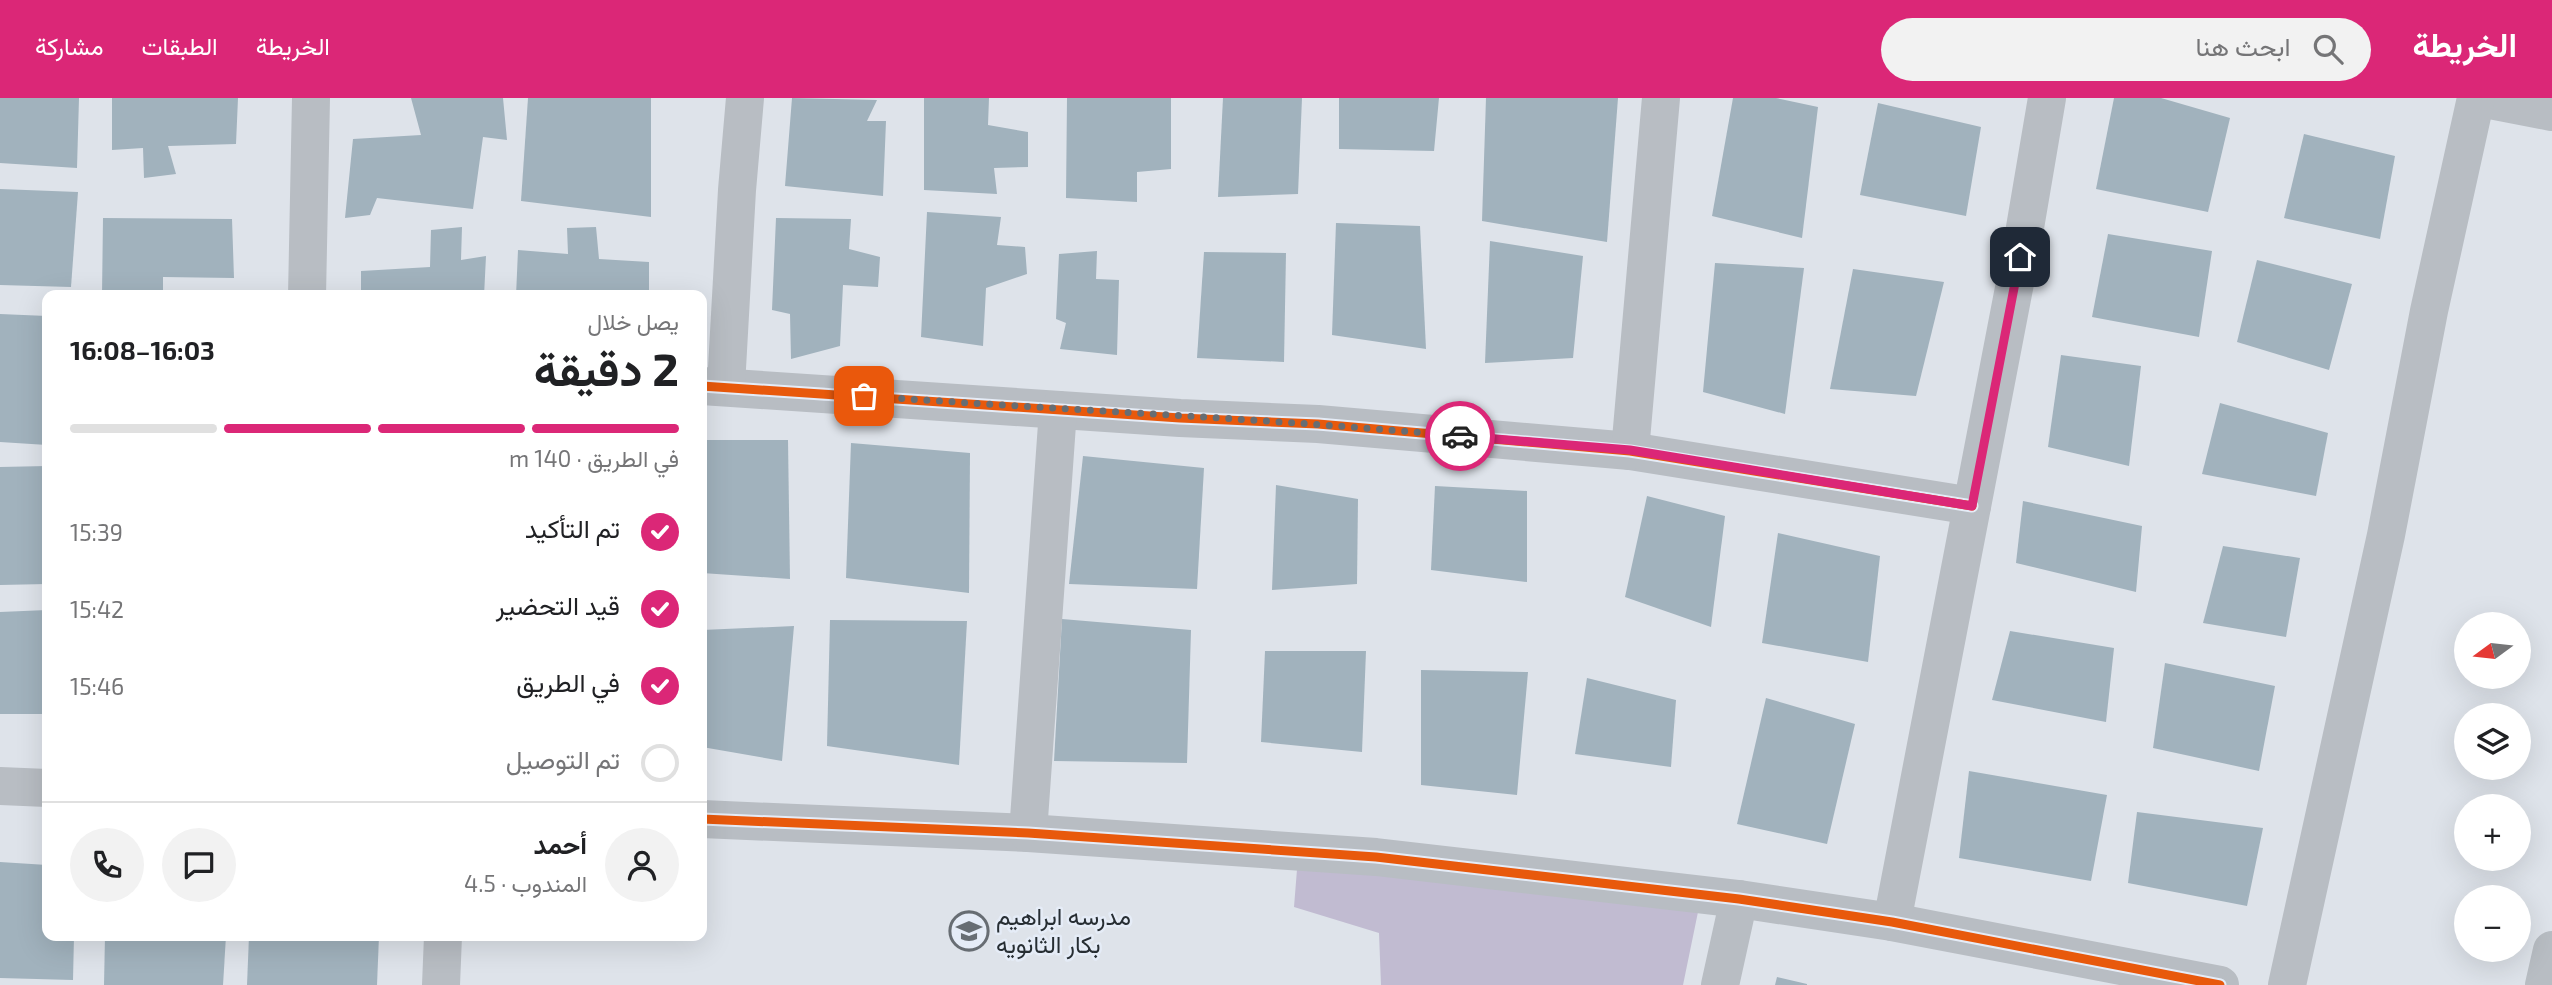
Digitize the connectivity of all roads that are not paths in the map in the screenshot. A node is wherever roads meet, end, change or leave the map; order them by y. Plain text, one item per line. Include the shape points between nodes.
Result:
1 (311, 98) edge
2 (745, 98) edge
3 (1661, 98) edge
4 (2048, 98) edge
5 (2478, 98) edge
6 (2552, 112) edge
7 (307, 290) edge
8 (714, 386) edge
9 (1058, 410) junction
10 (1630, 450) junction
11 (1972, 506) junction
12 (0, 786) edge
13 (42, 788) edge
14 (707, 819) edge
15 (1028, 834) junction
16 (1739, 899) junction
17 (1892, 922) junction
18 (443, 941) edge
19 (2552, 950) edge
20 (441, 985) edge
21 (1720, 985) edge
22 (2220, 985) edge
23 (2287, 985) edge
24 (2544, 985) edge

1 - 7 street
2 - 8 street
3 - 10 street
4 - 11 street
5 - 6 street
5 - 23 street
8 - 9 street
9 - 10 street via 1318,424
9 - 15 street
10 - 11 street
11 - 17 street
12 - 13 street
14 - 15 street
15 - 16 street via 1376,857
16 - 17 street
16 - 21 street
17 - 22 street
18 - 20 street
19 - 24 street

